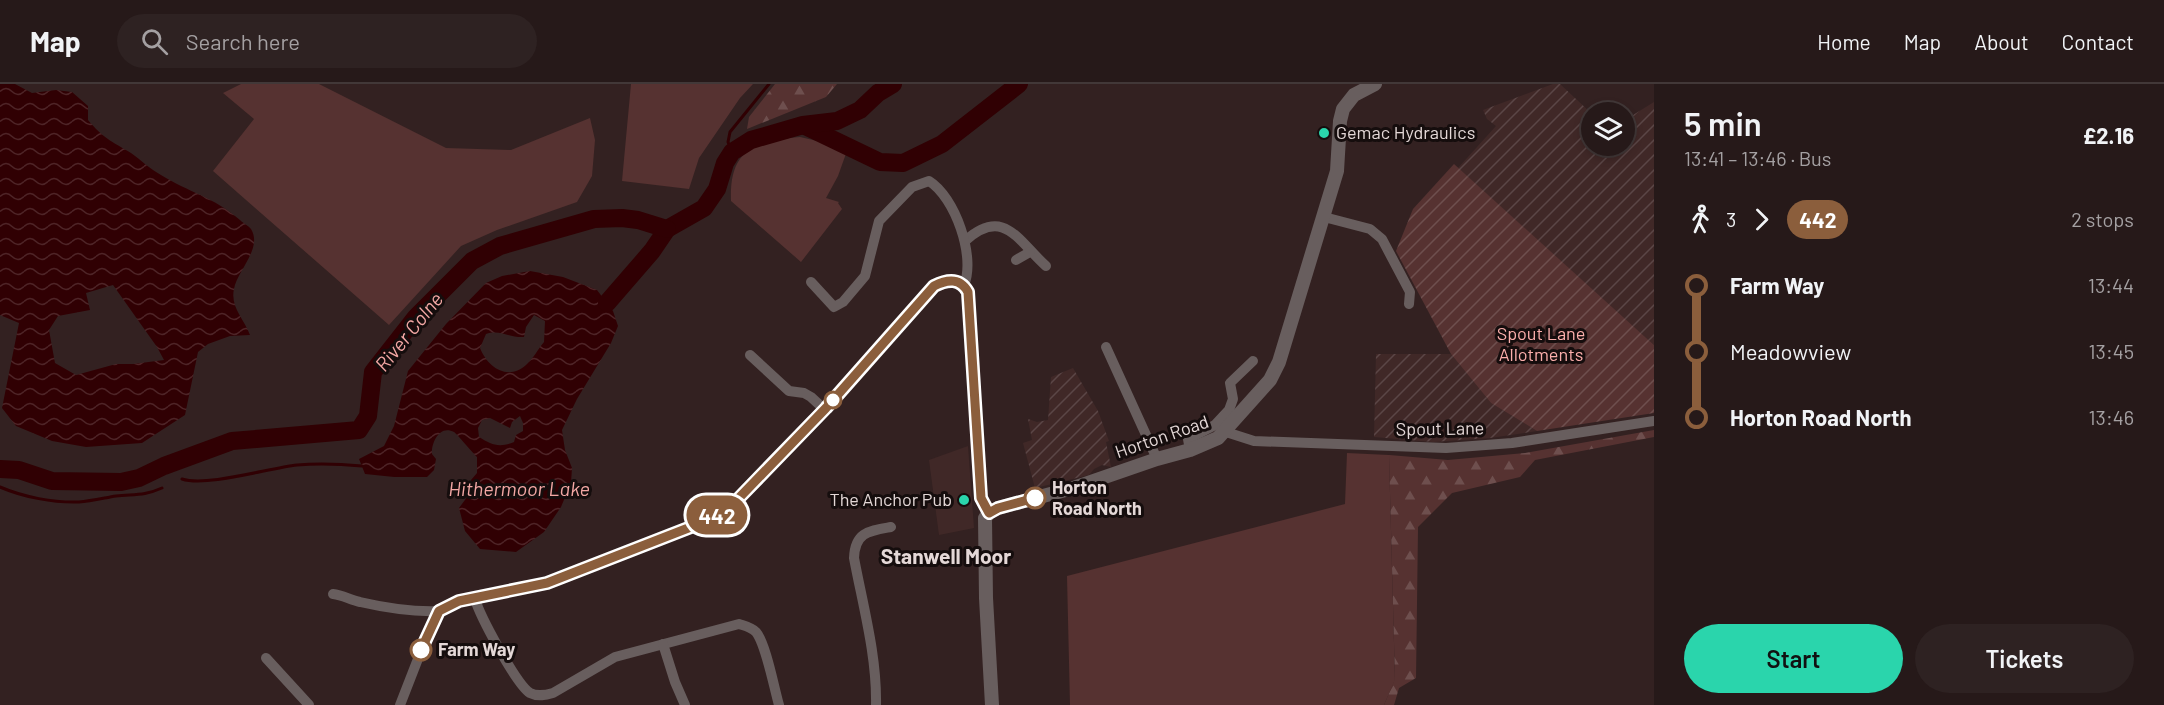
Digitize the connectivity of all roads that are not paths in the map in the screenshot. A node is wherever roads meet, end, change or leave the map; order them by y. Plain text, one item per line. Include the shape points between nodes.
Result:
1 (1375, 84) edge
2 (1324, 217) junction
3 (965, 241) junction
4 (1030, 252) junction
5 (1016, 260) dead end
6 (1046, 266) dead end
7 (811, 282) dead end
8 (964, 285) junction
9 (1409, 304) dead end
10 (1111, 350) dead end
11 (750, 355) dead end
12 (1253, 361) dead end
13 (824, 409) junction
14 (1654, 421) edge
15 (1226, 432) junction
16 (1190, 450) junction
17 (1157, 459) junction
18 (989, 513) junction
19 (891, 527) dead end
20 (333, 594) dead end
21 (475, 599) junction
22 (439, 611) junction
23 (417, 612) junction
24 (430, 628) junction
25 (663, 644) junction
26 (266, 658) dead end
27 (309, 705) edge
28 (400, 705) edge
29 (685, 705) edge
30 (779, 705) edge
31 (876, 705) edge
32 (992, 705) edge

1 - 2 street, Horton Road via 1354,95 1343,109 1339,158
2 - 9 street via 1370,229 1383,240 1410,292
2 - 15 street, Horton Road via 1275,371
3 - 4 street via 986,226 1001,227 1017,236
3 - 7 street via 942,192 929,181 912,187 879,222 865,276 843,302 834,307
3 - 8 street via 968,272
4 - 5 street
4 - 6 street
8 - 13 street via 945,281 934,286
8 - 18 street via 970,312 981,498
10 - 17 street
11 - 13 street via 789,391 804,393
12 - 16 street via 1230,383 1233,399 1229,410 1215,425 1188,439
13 - 21 street via 737,500 707,522 547,583
14 - 15 street, Spout Lane via 1512,443 1446,448 1254,441
15 - 16 street, Horton Road
16 - 17 street, Horton Road
17 - 18 street, Horton Road
18 - 32 street via 984,534
19 - 31 street via 870,531 855,546
20 - 23 street
21 - 22 street via 459,601
21 - 25 street via 519,681 530,692 542,696 615,657
22 - 23 street
22 - 24 street
23 - 24 street
24 - 28 street
25 - 29 street
25 - 30 street via 739,624 750,627 763,646
26 - 27 street

